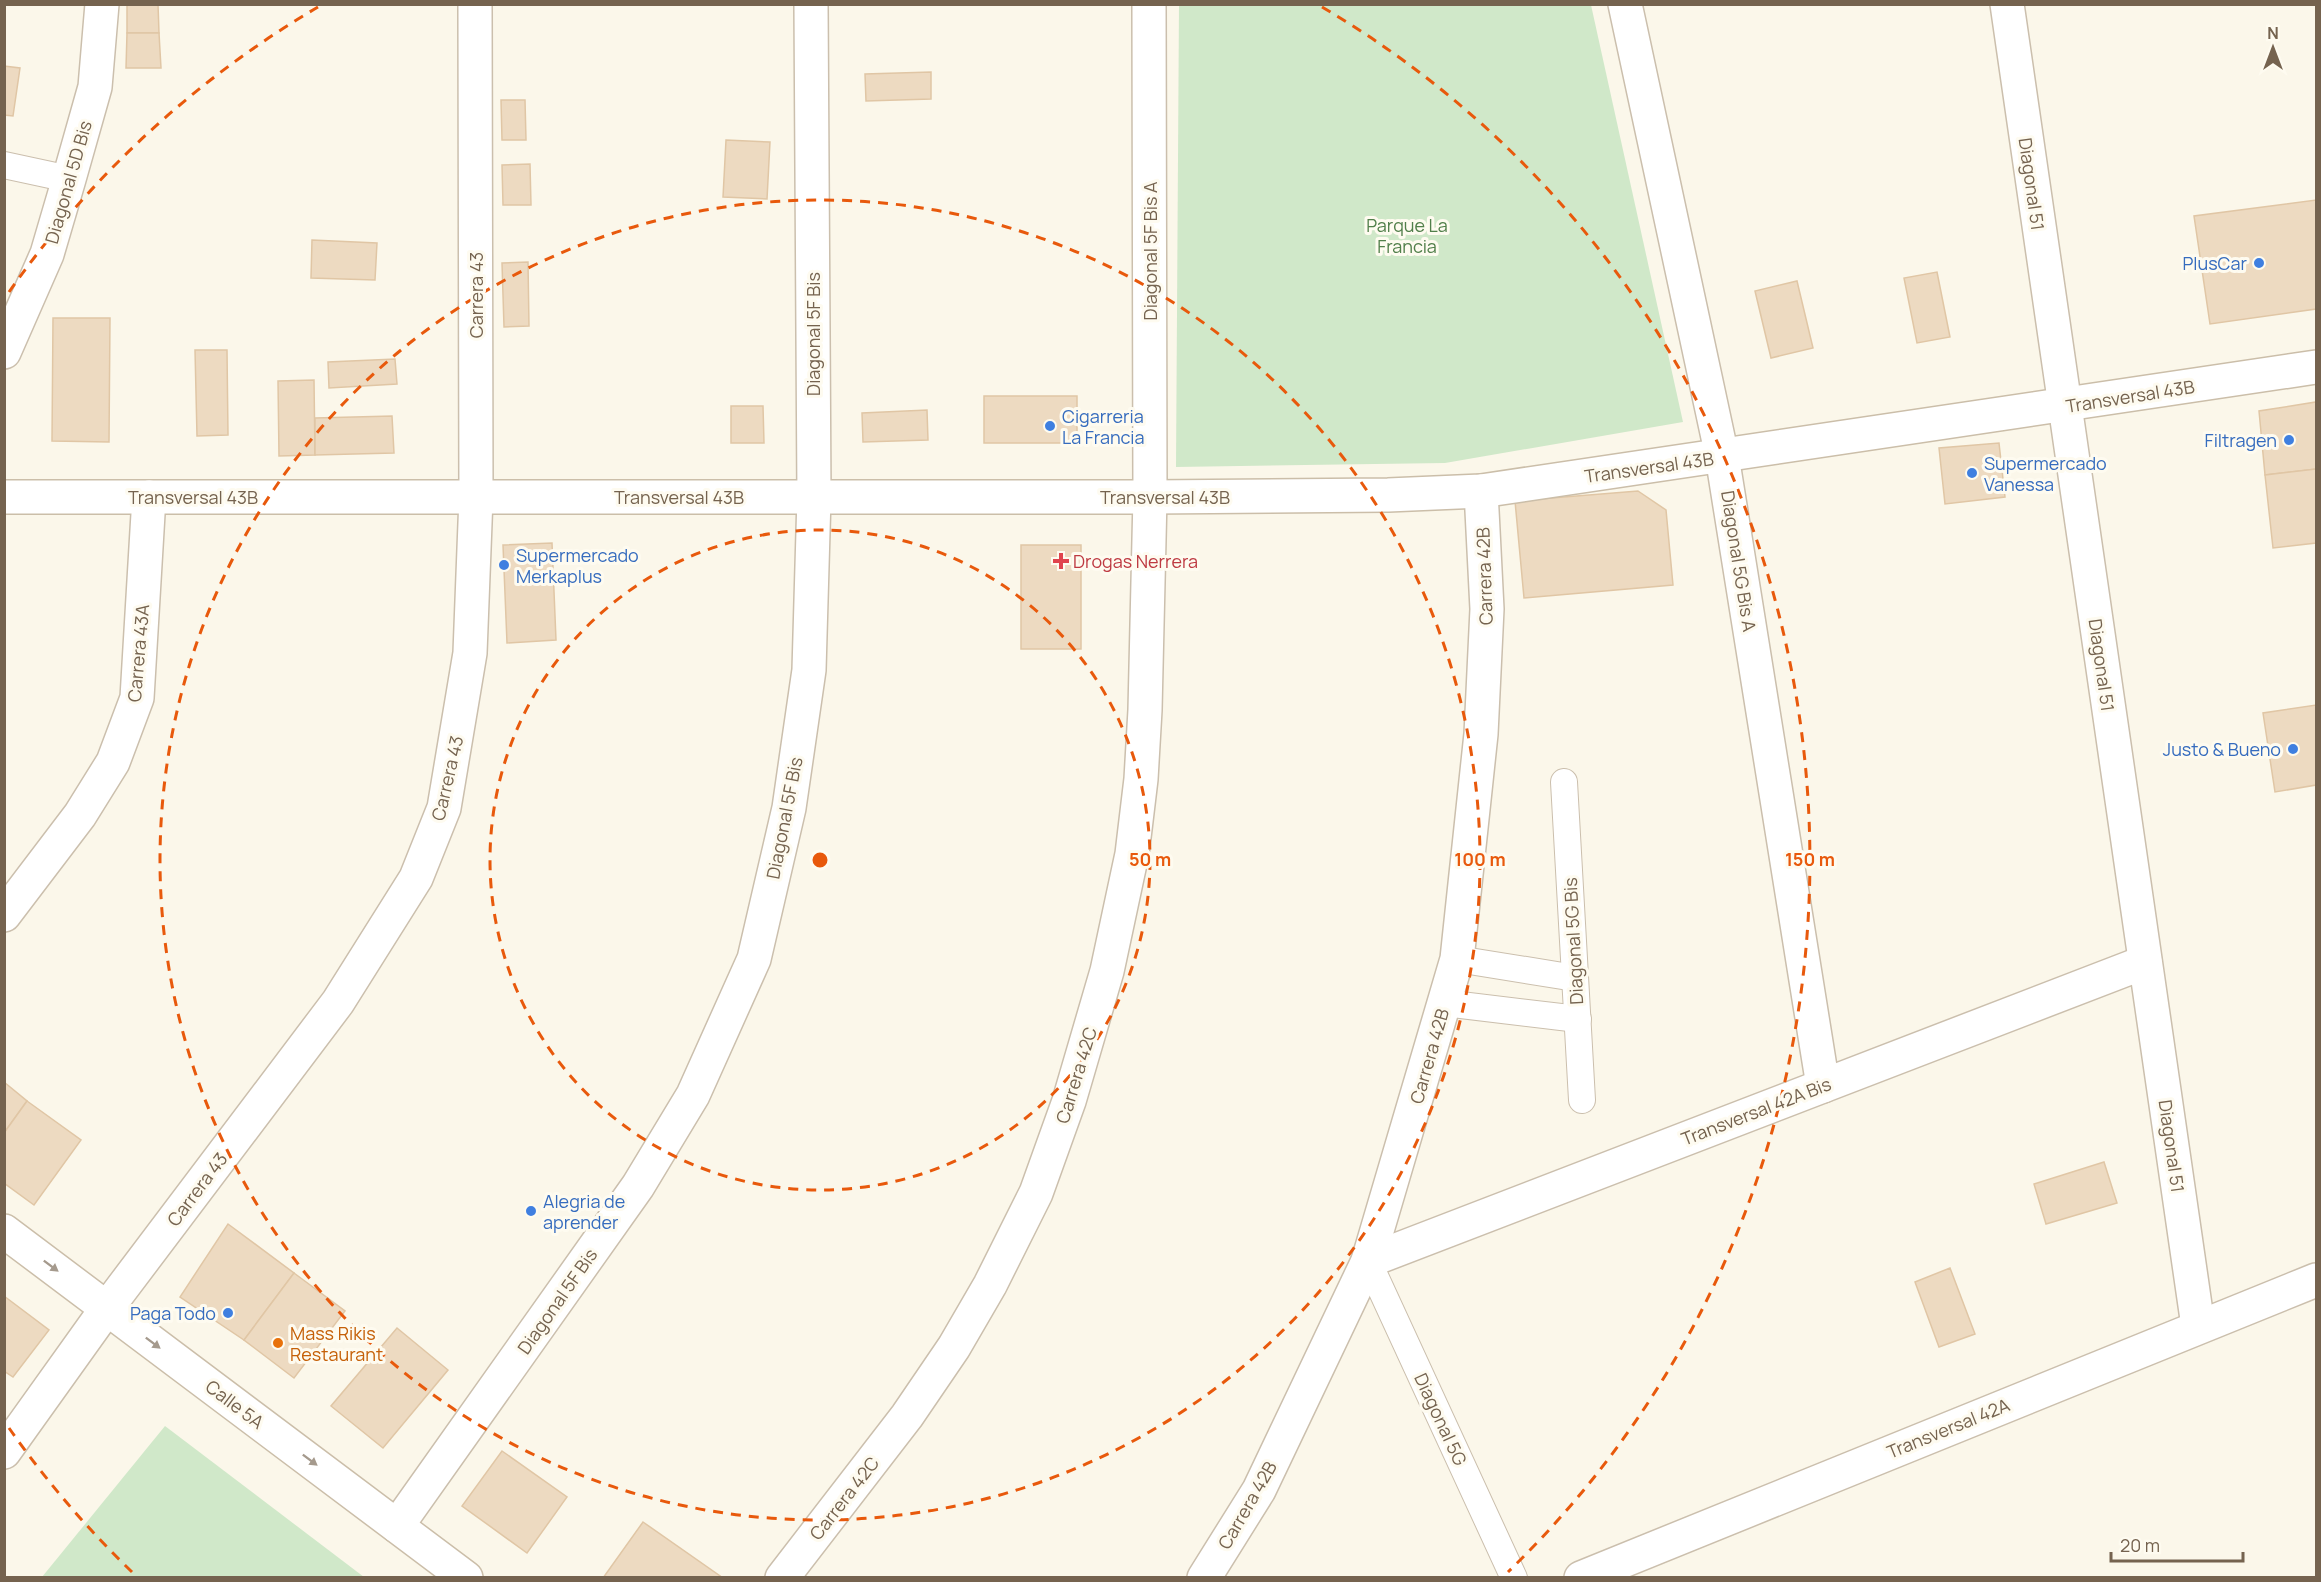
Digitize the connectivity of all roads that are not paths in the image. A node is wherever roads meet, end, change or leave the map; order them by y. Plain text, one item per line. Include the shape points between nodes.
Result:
1 (102, 4) edge
2 (475, 4) edge
3 (812, 4) edge
4 (1149, 4) edge
5 (1625, 4) edge
6 (2007, 4) edge
7 (4, 165) edge
8 (69, 179) junction
9 (4, 352) edge
10 (2316, 367) edge
11 (2064, 406) junction
12 (1722, 456) junction
13 (1481, 491) junction
14 (4, 496) edge
15 (149, 496) junction
16 (476, 497) junction
17 (814, 497) junction
18 (1150, 497) junction
19 (1564, 782) dead end
20 (4, 915) edge
21 (1457, 959) junction
22 (2145, 962) junction
23 (1575, 978) junction
24 (1444, 1003) junction
25 (1578, 1018) junction
26 (1823, 1086) junction
27 (1582, 1100) dead end
28 (4, 1231) edge
29 (1368, 1261) junction
30 (2316, 1280) edge
31 (107, 1308) junction
32 (2198, 1326) junction
33 (4, 1452) edge
34 (397, 1526) junction
35 (466, 1578) edge
36 (782, 1578) edge
37 (1204, 1578) edge
38 (1514, 1578) edge
39 (1581, 1578) edge

1 - 8 street, Diagonal 5D Bis via 95,87
2 - 16 street, Carrera 43
3 - 17 street, Diagonal 5F Bis
4 - 18 street, Diagonal 5F Bis A
5 - 12 street, Diagonal 5G Bis A
6 - 11 street, Diagonal 51
7 - 8 lane
8 - 9 street, Diagonal 5D Bis via 47,254
10 - 11 street, Transversal 43B
11 - 12 street, Transversal 43B
11 - 22 street, Diagonal 51
12 - 13 street, Transversal 43B
12 - 26 street, Diagonal 5G Bis A
13 - 18 street, Transversal 43B
13 - 21 street, Carrera 42B via 1487,609 1481,723
14 - 15 street, Transversal 43B
15 - 16 street, Transversal 43B
15 - 20 street, Carrera 43A via 137,698 113,762 80,815
16 - 17 street, Transversal 43B
16 - 31 street, Carrera 43 via 470,653 444,808 416,878 338,1002
17 - 18 street, Transversal 43B
17 - 34 street, Diagonal 5F Bis via 809,670 789,808 754,959 693,1095 638,1186
18 - 36 street, Carrera 42C via 1145,710 1132,854 1107,971 1069,1101 1036,1193 954,1347 907,1416
19 - 23 lane, Diagonal 5G Bis
21 - 23 lane
21 - 24 street, Carrera 42B
22 - 26 street, Transversal 42A Bis
22 - 32 street, Diagonal 51
23 - 25 lane, Diagonal 5G Bis
24 - 25 lane
24 - 29 street, Carrera 42B
25 - 27 lane, Diagonal 5G Bis
26 - 29 street, Transversal 42A Bis
28 -> 31 street, Calle 5A
29 - 37 street, Carrera 42B via 1259,1490
29 - 38 lane, Diagonal 5G
30 - 32 street, Transversal 42A
31 - 33 street, Carrera 43
31 -> 34 street, Calle 5A
32 - 39 street, Transversal 42A
34 - 35 street, Calle 5A

